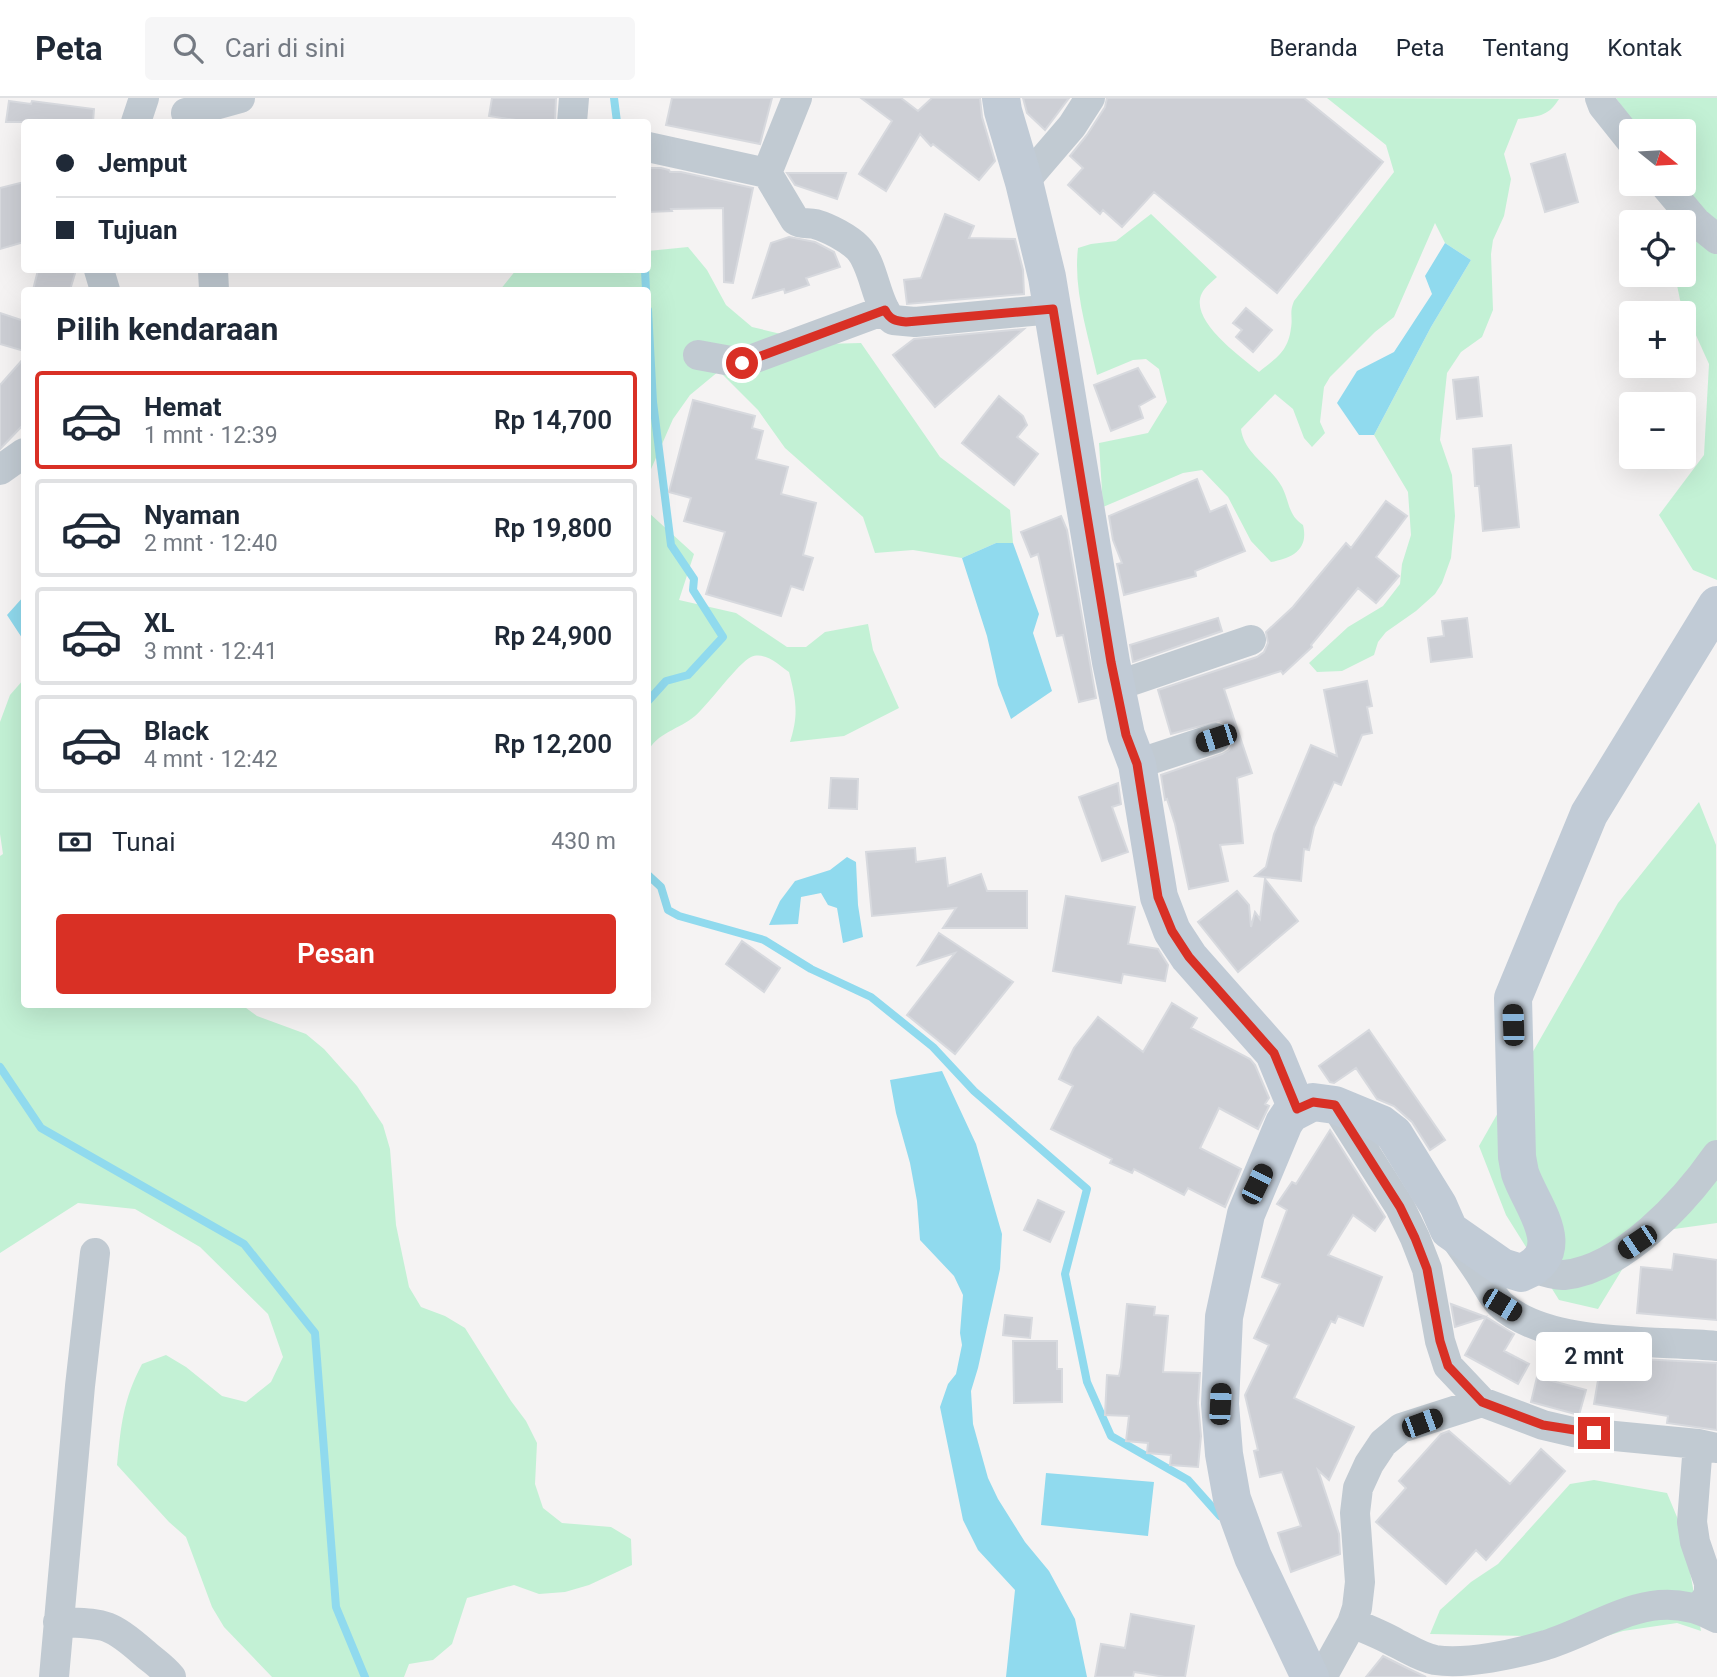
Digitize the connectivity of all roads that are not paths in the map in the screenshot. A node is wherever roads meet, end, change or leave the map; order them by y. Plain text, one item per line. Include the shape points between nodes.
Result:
1 (144, 98) edge
2 (240, 98) edge
3 (574, 98) edge
4 (797, 98) edge
5 (1001, 98) edge
6 (1090, 98) edge
7 (1600, 98) edge
8 (182, 111) edge
9 (136, 119) edge
10 (572, 119) edge
11 (1619, 126) edge
12 (651, 148) edge
13 (767, 173) junction
14 (1024, 182) junction
15 (1674, 196) edge
16 (1717, 239) edge
17 (1053, 309) junction
18 (885, 310) junction
19 (698, 355) dead end
20 (21, 455) edge
21 (0, 470) edge
22 (1717, 605) edge
23 (1251, 640) dead end
24 (1116, 686) junction
25 (1216, 738) dead end
26 (1137, 764) junction
27 (1335, 1105) junction
28 (1297, 1109) junction
29 (1717, 1155) edge
30 (1450, 1230) junction
31 (95, 1253) dead end
32 (1533, 1268) junction
33 (1717, 1346) edge
34 (1482, 1402) junction
35 (1707, 1446) edge
36 (1709, 1613) edge
37 (58, 1622) junction
38 (1352, 1623) junction
39 (54, 1677) edge
40 (171, 1677) edge
41 (1310, 1677) edge
42 (1322, 1677) edge

1 - 9 street
2 - 8 street
3 - 10 street
4 - 13 street
5 - 14 street
6 - 14 street
7 - 11 street
12 - 13 street
13 - 18 street via 794,220 850,242 865,256
14 - 17 street
15 - 16 street
17 - 18 street via 906,322 893,320
17 - 24 street
18 - 19 street via 742,363
20 - 21 street
22 - 32 street via 1589,814 1513,999 1517,1157 1546,1238 1544,1256
23 - 24 street
24 - 26 street
25 - 26 street
26 - 28 street via 1158,897 1172,931 1212,985 1274,1053
27 - 28 street via 1313,1102
27 - 30 street via 1367,1116 1394,1134
27 - 34 street via 1415,1238 1427,1269 1448,1366
28 - 41 street via 1284,1123 1246,1214 1224,1317 1220,1404 1233,1499 1252,1556
29 - 32 street via 1700,1180 1646,1233 1608,1262 1563,1276
30 - 32 street via 1502,1267 1521,1273
30 - 33 street via 1490,1294 1530,1322 1579,1337
31 - 37 street
34 - 35 street via 1573,1432
34 - 38 street via 1401,1428 1369,1464 1358,1488 1355,1513 1360,1582
35 - 36 street via 1692,1522 1709,1583
36 - 38 street via 1682,1604 1659,1604 1624,1612 1544,1645 1456,1660 1418,1656
37 - 39 street
37 - 40 street via 113,1628
38 - 42 street

